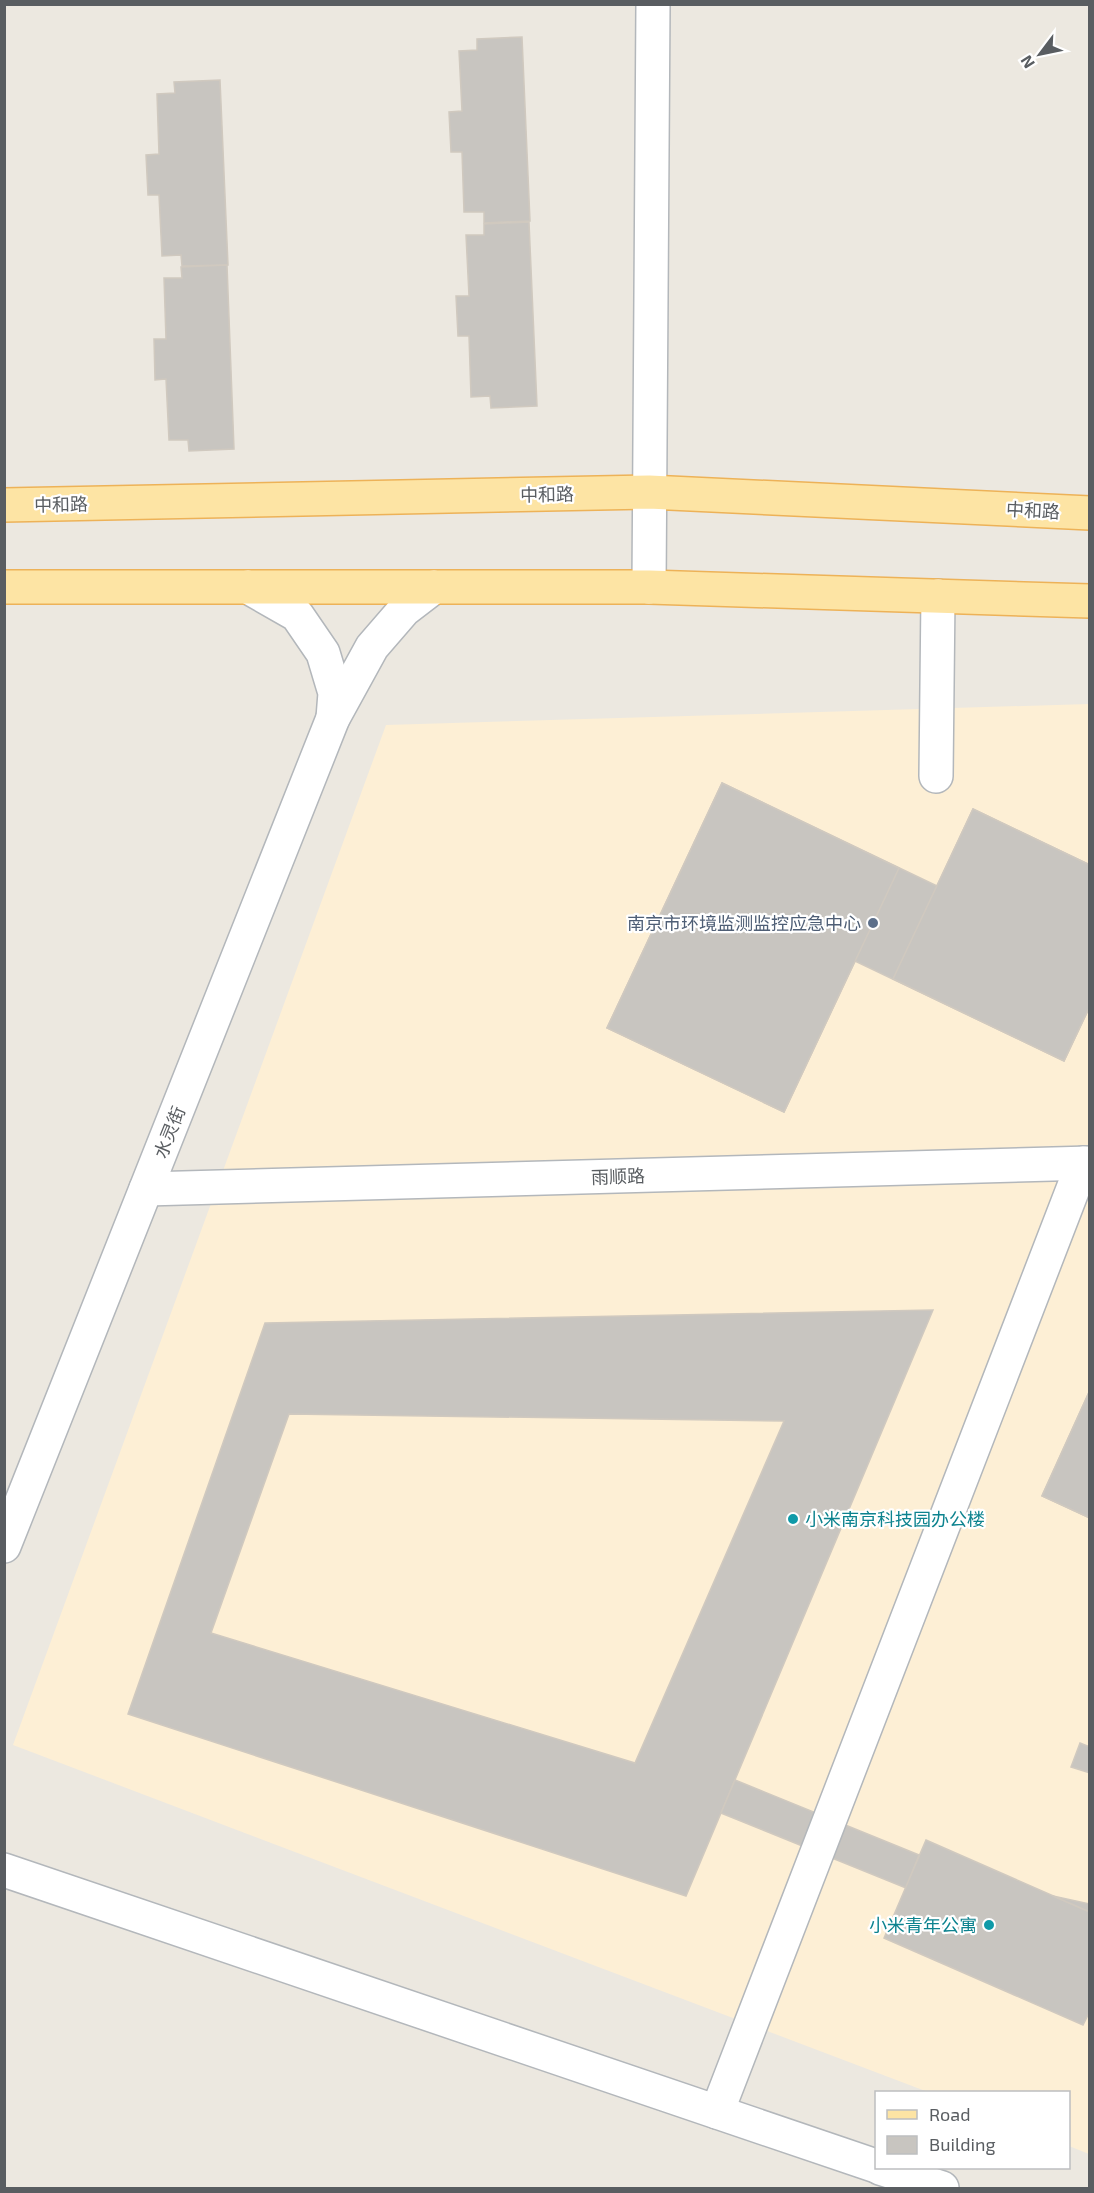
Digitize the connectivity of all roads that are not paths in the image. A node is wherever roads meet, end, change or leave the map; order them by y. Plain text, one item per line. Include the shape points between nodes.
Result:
1 (652, 4) edge
2 (649, 492) junction
3 (4, 505) edge
4 (1089, 513) edge
5 (4, 587) edge
6 (248, 587) junction
7 (434, 587) junction
8 (649, 587) junction
9 (938, 596) junction
10 (1089, 601) edge
11 (333, 718) junction
12 (936, 776) dead end
13 (1086, 1163) edge
14 (146, 1189) junction
15 (4, 1546) edge
16 (4, 1870) edge
17 (717, 2112) junction
18 (875, 2166) edge
19 (884, 2169) edge
20 (942, 2188) edge

1 - 2 street
2 - 3 main road, 中和路
2 - 4 main road, 中和路
2 - 8 street
5 - 6 main road
6 - 7 main road
6 - 11 street via 297,615 323,652 334,693
7 - 8 main road
7 - 11 street, 水灵街 via 404,610 372,647
8 - 9 main road
9 - 10 main road
9 - 12 street
11 - 14 street, 水灵街
13 - 14 street, 雨顺路
13 - 17 street
14 - 15 street, 水灵街
16 - 17 street
17 - 18 street
19 - 20 street

